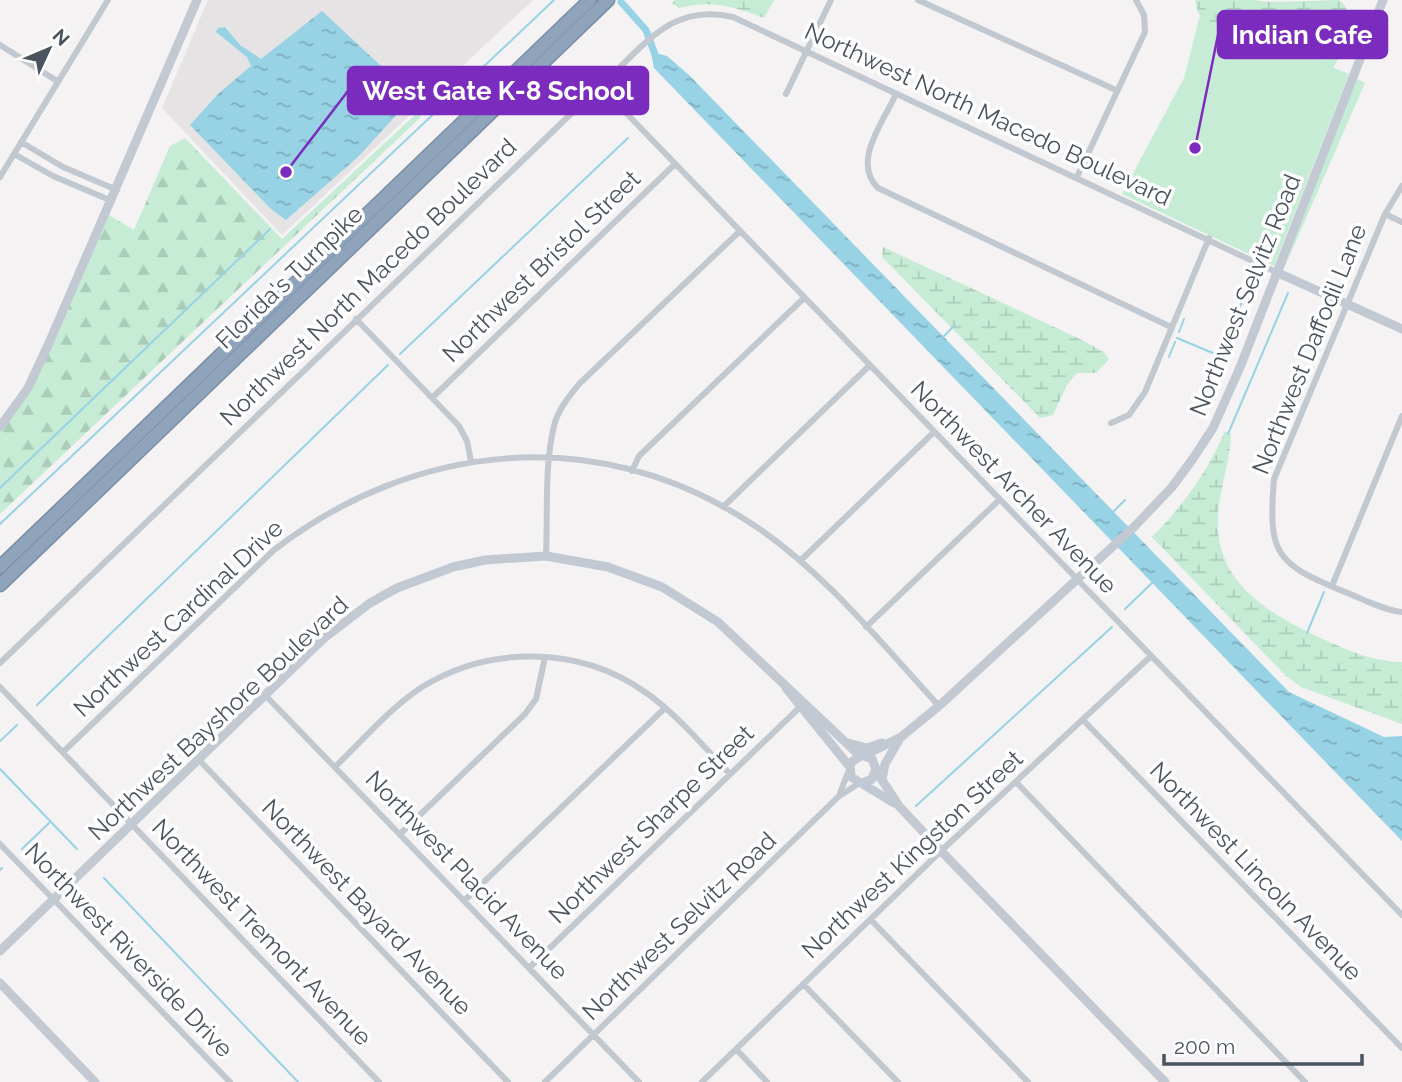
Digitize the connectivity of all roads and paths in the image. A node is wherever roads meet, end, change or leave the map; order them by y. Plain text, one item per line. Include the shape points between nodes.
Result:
1 (108, 0) edge
2 (197, 0) edge
3 (590, 0) edge
4 (608, 0) edge
5 (831, 0) edge
6 (918, 0) edge
7 (1136, 0) edge
8 (1381, 1) edge
9 (0, 46) edge
10 (806, 51) junction
11 (57, 82) junction
12 (600, 86) junction
13 (1116, 90) junction
14 (786, 93) dead end
15 (896, 94) junction
16 (21, 142) junction
17 (14, 153) junction
18 (675, 164) junction
19 (74, 172) junction
20 (0, 177) edge
21 (1077, 177) junction
22 (69, 184) junction
23 (1402, 186) edge
24 (117, 190) junction
25 (112, 201) junction
26 (1385, 214) junction
27 (1402, 222) edge
28 (740, 231) junction
29 (1209, 238) junction
30 (1276, 272) junction
31 (804, 298) junction
32 (1348, 305) junction
33 (356, 319) junction
34 (1171, 327) junction
35 (1402, 329) edge
36 (869, 366) junction
37 (433, 397) junction
38 (1402, 416) edge
39 (1111, 423) dead end
40 (0, 427) edge
41 (934, 432) junction
42 (550, 457) junction
43 (471, 461) junction
44 (632, 471) junction
45 (999, 500) junction
46 (723, 506) junction
47 (546, 556) junction
48 (800, 561) junction
49 (0, 567) edge
50 (1076, 579) junction
51 (0, 585) edge
52 (1332, 586) junction
53 (1402, 612) edge
54 (866, 627) junction
55 (1151, 656) junction
56 (545, 657) junction
57 (0, 663) edge
58 (785, 687) junction
59 (0, 688) edge
60 (267, 696) junction
61 (939, 706) junction
62 (665, 708) junction
63 (799, 708) junction
64 (1083, 720) junction
65 (899, 739) junction
66 (847, 742) junction
67 (63, 752) junction
68 (862, 755) junction
69 (199, 760) junction
70 (335, 767) junction
71 (849, 768) junction
72 (878, 773) junction
73 (730, 774) junction
74 (863, 782) junction
75 (1016, 782) junction
76 (838, 797) junction
77 (899, 806) junction
78 (132, 825) junction
79 (400, 834) junction
80 (0, 844) edge
81 (941, 851) junction
82 (53, 899) junction
83 (464, 901) junction
84 (1402, 915) edge
85 (871, 920) junction
86 (0, 951) edge
87 (529, 968) junction
88 (0, 983) edge
89 (803, 984) junction
90 (594, 1036) junction
91 (1402, 1048) edge
92 (736, 1049) junction
93 (95, 1082) edge
94 (230, 1082) edge
95 (379, 1082) edge
96 (508, 1082) edge
97 (545, 1082) edge
98 (639, 1082) edge
99 (702, 1082) edge
100 (767, 1082) edge
101 (898, 1082) edge
102 (1028, 1082) edge
103 (1165, 1082) edge
104 (1305, 1082) edge

1 - 11 street
2 - 24 street
3 - 49 highway, Florida's Turnpike
4 - 51 highway, Florida's Turnpike
5 - 10 street
6 - 13 street
7 - 13 street via 1144,15 1145,32
8 - 30 street, Northwest Selvitz Road
9 - 11 street
10 - 12 street, Northwest North Macedo Boulevard via 733,17 714,12 683,16
10 - 14 street
10 - 15 street, Northwest North Macedo Boulevard
11 - 16 street
12 - 18 street, Northwest Archer Avenue
12 - 33 street, Northwest North Macedo Boulevard
13 - 21 street
15 - 21 street, Northwest North Macedo Boulevard
15 - 34 street via 867,157 869,176 878,188
16 - 17 street
16 - 19 street
17 - 20 street
17 - 22 street
18 - 28 street, Northwest Archer Avenue
18 - 37 street, Northwest Bristol Street
19 - 22 street
19 - 24 street
21 - 29 street, Northwest North Macedo Boulevard
22 - 25 street
23 - 26 street, Northwest Daffodil Lane
24 - 25 street
25 - 40 street via 28,388
26 - 27 street
26 - 32 street, Northwest Daffodil Lane
28 - 31 street, Northwest Archer Avenue
28 - 42 street via 579,384 554,425
29 - 30 street, Northwest North Macedo Boulevard
29 - 34 street
30 - 32 street, Northwest North Macedo Boulevard
30 - 50 street, Northwest Selvitz Road via 1213,428 1172,487
31 - 36 street, Northwest Archer Avenue
31 - 44 street via 639,456
32 - 35 street, Northwest North Macedo Boulevard
32 - 52 street, Northwest Daffodil Lane via 1274,479 1270,525 1286,560
33 - 37 street
33 - 57 street, Northwest North Macedo Boulevard
34 - 39 street via 1138,405
36 - 41 street, Northwest Archer Avenue
36 - 46 street
37 - 43 street via 459,426
38 - 52 street
41 - 45 street, Northwest Archer Avenue
41 - 48 street
42 - 43 street, Northwest Cardinal Drive
42 - 44 street, Northwest Cardinal Drive
42 - 47 street
43 - 67 street, Northwest Cardinal Drive via 396,480 298,532
44 - 46 street, Northwest Cardinal Drive
45 - 50 street, Northwest Archer Avenue
45 - 54 street
46 - 48 street, Northwest Cardinal Drive
47 - 58 street, Northwest Bayshore Boulevard via 637,575 671,591 718,622
47 - 60 street, Northwest Bayshore Boulevard via 453,566 397,588 343,623
48 - 54 street, Northwest Cardinal Drive
50 - 55 street, Northwest Archer Avenue
50 - 61 street, Northwest Selvitz Road
52 - 53 street, Northwest Daffodil Lane
54 - 61 street, Northwest Cardinal Drive
55 - 64 street, Northwest Kingston Street
55 - 84 street, Northwest Archer Avenue
56 - 62 street via 587,662 622,678
56 - 70 street via 495,659 422,687
56 - 79 street via 537,699 525,714
58 - 63 street, Northwest Bayshore Boulevard
58 - 66 street, Northwest Bayshore Boulevard
59 - 67 street, Northwest Tremont Avenue
60 - 69 street, Northwest Bayshore Boulevard
60 - 70 street, Northwest Placid Avenue
61 - 65 street, Northwest Selvitz Road
62 - 73 street
62 - 83 street
63 - 71 street, Northwest Bayshore Boulevard
63 - 73 street, Northwest Sharpe Street
64 - 75 street, Northwest Kingston Street
64 - 91 street, Northwest Lincoln Avenue
65 - 66 street via 867,748
65 - 68 street, Northwest Selvitz Road
65 - 72 street, Northwest Selvitz Road
66 - 68 street, Northwest Bayshore Boulevard
67 - 78 street, Northwest Tremont Avenue
68 - 71 street via 852,760
68 - 72 street via 872,759
69 - 78 street, Northwest Bayshore Boulevard
69 - 96 street, Northwest Bayard Avenue
70 - 79 street, Northwest Placid Avenue
71 - 74 street via 852,777
71 - 76 street, Northwest Selvitz Road
72 - 74 street
72 - 77 street
73 - 87 street, Northwest Sharpe Street
74 - 76 street, Northwest Selvitz Road
74 - 77 street
75 - 81 street, Northwest Kingston Street
75 - 104 street
76 - 90 street, Northwest Selvitz Road
77 - 81 street
78 - 82 street, Northwest Bayshore Boulevard
78 - 95 street, Northwest Tremont Avenue
79 - 83 street, Northwest Placid Avenue
80 - 82 street, Northwest Riverside Drive
81 - 85 street, Northwest Kingston Street
81 - 103 street
82 - 86 street, Northwest Bayshore Boulevard
82 - 94 street, Northwest Riverside Drive
83 - 87 street, Northwest Placid Avenue
85 - 89 street, Northwest Kingston Street
85 - 102 street
87 - 90 street, Northwest Placid Avenue
88 - 93 street
89 - 92 street, Northwest Kingston Street
89 - 101 street
90 - 97 street, Northwest Selvitz Road
90 - 98 street, Northwest Placid Avenue
92 - 99 street, Northwest Kingston Street
92 - 100 street

